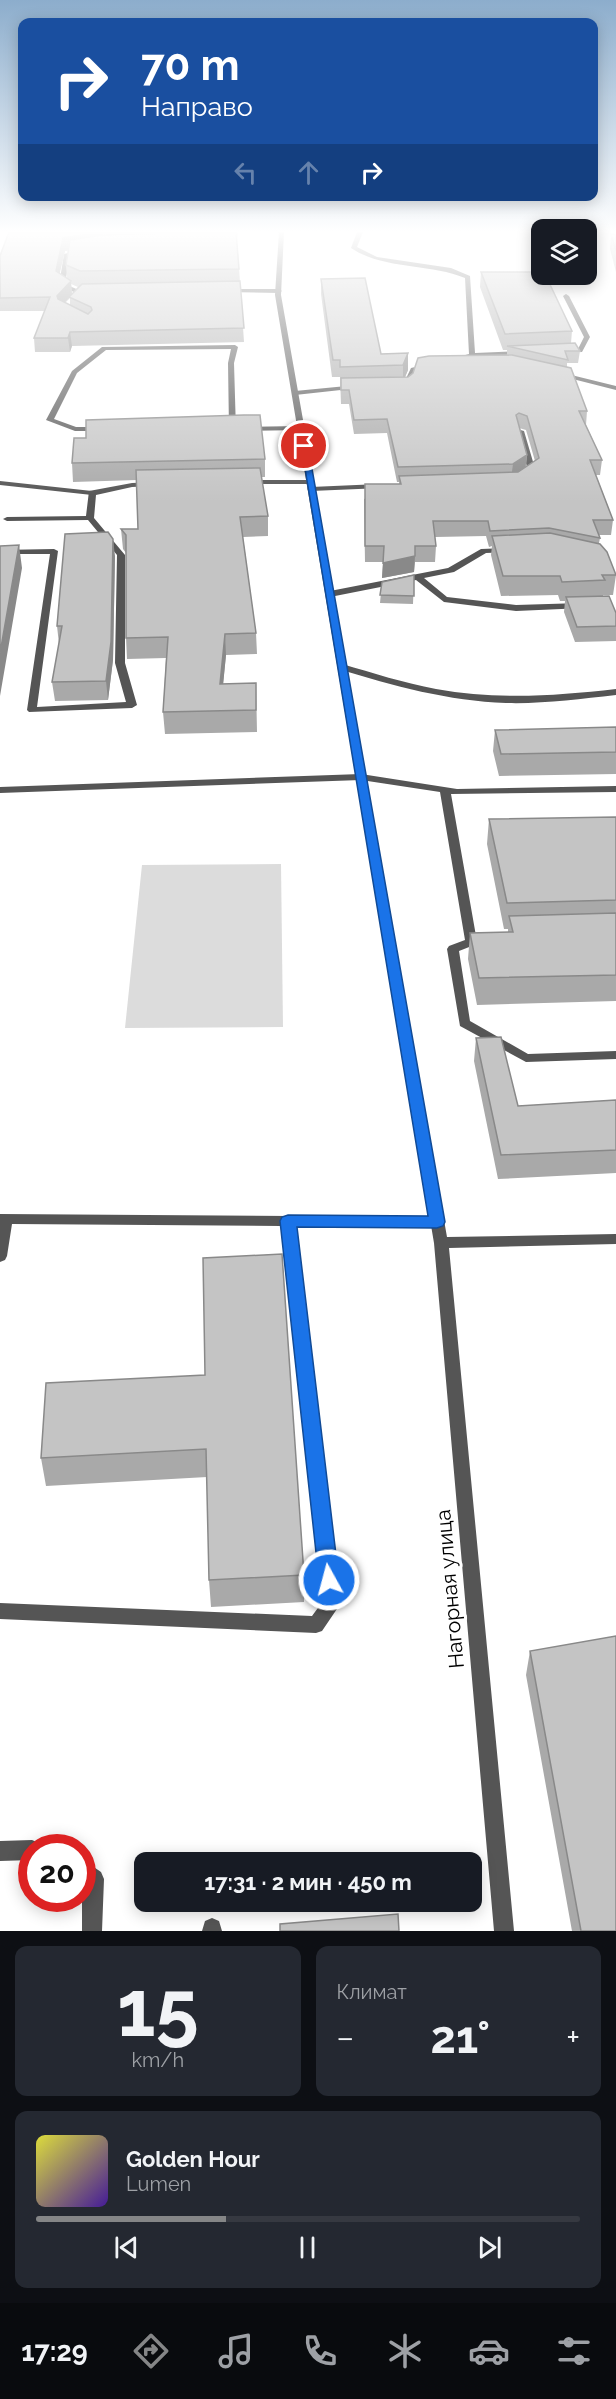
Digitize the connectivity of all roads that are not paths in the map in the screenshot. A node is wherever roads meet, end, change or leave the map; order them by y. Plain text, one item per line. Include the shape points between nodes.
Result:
1 (284, 322) edge
2 (470, 322) edge
3 (579, 322) edge
4 (556, 352) edge
5 (532, 353) edge
6 (472, 355) junction
7 (452, 360) edge
8 (442, 362) edge
9 (507, 362) edge
10 (552, 372) edge
11 (367, 386) edge
12 (397, 386) edge
13 (616, 388) edge
14 (295, 393) junction
15 (301, 428) junction
16 (106, 429) edge
17 (221, 429) edge
18 (233, 429) junction
19 (520, 431) edge
20 (0, 483) edge
21 (236, 483) edge
22 (514, 483) edge
23 (166, 484) edge
24 (311, 485) junction
25 (391, 486) edge
26 (92, 493) junction
27 (90, 518) junction
28 (7, 519) dead end
29 (516, 550) edge
30 (0, 552) edge
31 (417, 577) junction
32 (330, 594) junction
33 (594, 606) edge
34 (342, 667) junction
35 (616, 692) edge
36 (361, 777) junction
37 (616, 789) edge
38 (0, 790) edge
39 (445, 790) junction
40 (499, 935) edge
41 (471, 942) junction
42 (616, 1055) edge
43 (3, 1219) edge
44 (288, 1221) junction
45 (437, 1222) junction
46 (616, 1239) edge
47 (441, 1243) junction
48 (0, 1256) edge
49 (0, 1611) edge
50 (18, 1850) edge
51 (0, 1851) edge
52 (92, 1912) edge
53 (92, 1931) edge
54 (504, 1931) edge

1 - 14 street, Нагорная улица
2 - 6 street
3 - 4 street via 587,337 580,351
5 - 6 street
6 - 7 street
6 - 9 street
8 - 12 street via 413,369 407,386
10 - 13 street
11 - 14 street
14 - 15 street, Нагорная улица
15 - 18 street
15 - 24 street, Нагорная улица
16 - 18 street via 75,429 50,420 74,372 104,348 235,346 231,363
17 - 18 street
19 - 22 street via 532,472
20 - 26 street
21 - 24 street
23 - 26 street via 132,485
24 - 25 street
24 - 32 street, Нагорная улица
26 - 27 street
27 - 28 street
27 - 30 street via 121,555 120,663 132,705 32,710 54,551
29 - 31 street via 484,551 451,570
31 - 32 street
31 - 33 street via 444,599 516,608
32 - 34 street, Нагорная улица
34 - 35 street via 424,690 493,699
34 - 36 street, Нагорная улица
36 - 38 street
36 - 39 street
36 - 45 street, Нагорная улица
37 - 39 street
39 - 41 street
40 - 41 street
41 - 42 street via 453,949 464,1023 526,1058
43 - 44 street
43 - 48 street
44 - 45 street
44 - 49 street via 332,1603 316,1625
45 - 47 street, Нагорная улица
46 - 47 street
47 - 54 street, Нагорная улица
50 - 51 street
52 - 53 street

